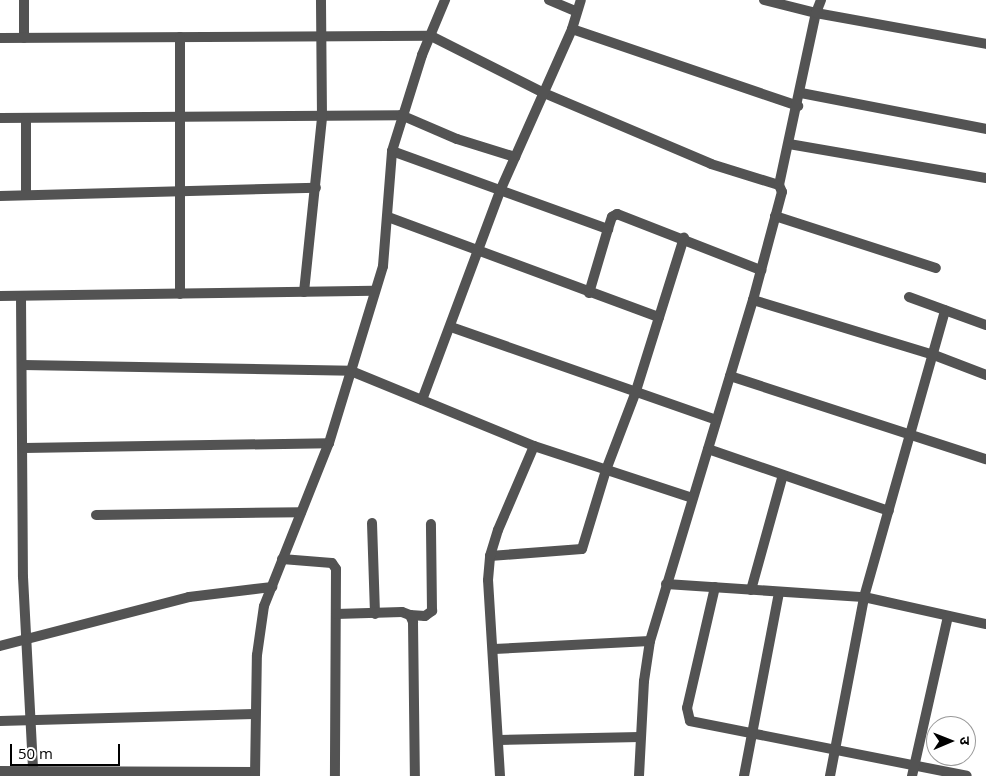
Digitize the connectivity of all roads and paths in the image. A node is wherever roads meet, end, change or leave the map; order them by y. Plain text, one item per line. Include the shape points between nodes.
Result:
1 (24, 0) edge
2 (321, 0) edge
3 (445, 0) edge
4 (549, 0) edge
5 (581, 0) edge
6 (764, 0) edge
7 (821, 0) edge
8 (577, 12) junction
9 (816, 13) junction
10 (572, 29) junction
11 (321, 36) junction
12 (431, 36) junction
13 (180, 37) junction
14 (0, 38) edge
15 (24, 38) junction
16 (986, 44) edge
17 (544, 93) junction
18 (801, 93) junction
19 (798, 106) junction
20 (401, 115) junction
21 (322, 117) junction
22 (0, 118) edge
23 (26, 118) junction
24 (180, 119) junction
25 (986, 130) edge
26 (789, 144) junction
27 (392, 151) junction
28 (515, 157) junction
29 (986, 178) edge
30 (779, 185) junction
31 (316, 188) junction
32 (500, 191) junction
33 (180, 193) junction
34 (26, 195) junction
35 (0, 196) edge
36 (775, 216) junction
37 (388, 217) junction
38 (608, 229) junction
39 (684, 238) junction
40 (478, 251) junction
41 (936, 268) dead end
42 (761, 270) junction
43 (374, 291) junction
44 (304, 292) junction
45 (589, 293) junction
46 (180, 294) junction
47 (0, 296) edge
48 (21, 296) junction
49 (909, 297) dead end
50 (753, 300) junction
51 (945, 310) junction
52 (659, 317) junction
53 (986, 325) edge
54 (451, 327) junction
55 (934, 355) junction
56 (23, 365) junction
57 (351, 371) junction
58 (986, 375) edge
59 (730, 376) junction
60 (636, 394) junction
61 (422, 400) junction
62 (716, 420) junction
63 (911, 434) junction
64 (329, 443) junction
65 (534, 446) junction
66 (24, 448) junction
67 (708, 448) junction
68 (986, 459) edge
69 (606, 470) junction
70 (783, 475) junction
71 (692, 498) junction
72 (889, 511) junction
73 (301, 512) junction
74 (96, 515) dead end
75 (372, 523) dead end
76 (431, 524) dead end
77 (490, 556) junction
78 (282, 559) junction
79 (666, 584) junction
80 (272, 587) junction
81 (715, 588) junction
82 (752, 590) junction
83 (779, 592) junction
84 (864, 597) junction
85 (336, 614) junction
86 (375, 614) junction
87 (410, 615) junction
88 (948, 616) junction
89 (986, 624) edge
90 (26, 640) junction
91 (650, 641) junction
92 (0, 646) edge
93 (494, 649) junction
94 (254, 714) junction
95 (30, 721) junction
96 (0, 722) edge
97 (753, 735) junction
98 (640, 738) junction
99 (500, 740) junction
100 (836, 751) junction
101 (915, 764) junction
102 (0, 771) edge
103 (33, 771) junction
104 (254, 774) edge
105 (335, 776) edge
106 (415, 776) edge
107 (500, 776) edge
108 (639, 776) edge
109 (744, 776) edge
110 (830, 776) edge
111 (912, 776) edge
112 (967, 776) edge

1 - 15 street
2 - 11 street
3 - 12 street
4 - 8 street
5 - 8 street
6 - 9 street
7 - 9 street
8 - 10 street
9 - 16 street
9 - 18 street
10 - 17 street
10 - 19 street
11 - 12 street
11 - 13 street
11 - 21 street
12 - 17 street
12 - 20 street
13 - 15 street
13 - 24 street
14 - 15 street
17 - 28 street
17 - 30 street via 712,164
18 - 19 street
18 - 25 street
19 - 26 street
20 - 21 street
20 - 27 street
20 - 28 street via 457,139
21 - 24 street
21 - 31 street
22 - 23 street
23 - 24 street
23 - 34 street
24 - 33 street
26 - 29 street
26 - 30 street
27 - 32 street
27 - 37 street
28 - 32 street
30 - 36 street via 782,192
31 - 33 street
31 - 44 street
32 - 38 street
32 - 40 street
33 - 34 street
33 - 46 street
34 - 35 street
36 - 41 street
36 - 42 street
37 - 40 street
37 - 43 street via 383,266
38 - 39 street via 617,214
38 - 45 street
39 - 42 street
39 - 52 street
40 - 45 street
40 - 54 street
42 - 50 street
43 - 44 street
43 - 57 street
44 - 46 street
45 - 52 street
46 - 48 street
47 - 48 street
48 - 56 street
49 - 51 street
50 - 55 street
50 - 59 street
51 - 53 street
51 - 55 street
52 - 60 street
54 - 60 street
54 - 61 street
55 - 58 street
55 - 63 street
56 - 57 street
56 - 66 street
57 - 61 street
57 - 64 street
59 - 62 street
59 - 63 street
60 - 62 street
60 - 69 street
61 - 65 street
62 - 67 street
63 - 68 street
63 - 72 street
64 - 66 street
64 - 73 street
65 - 69 street
65 - 77 street
66 - 90 street
67 - 70 street
67 - 71 street
69 - 71 street
69 - 77 street via 582,549
70 - 72 street
70 - 82 street
71 - 79 street
72 - 84 street
73 - 74 street
73 - 78 street
75 - 86 street
76 - 87 street via 432,611 425,616
77 - 93 street via 488,580
78 - 80 street
78 - 85 street via 332,563 336,569
79 - 81 street
79 - 91 street
80 - 90 street via 190,597
80 - 94 street via 260,627
81 - 82 street
81 - 97 street via 687,716 698,724
82 - 83 street
83 - 84 street
83 - 97 street
84 - 88 street
84 - 100 street
85 - 86 street
85 - 105 street
86 - 87 street via 402,612
87 - 106 street via 413,622
88 - 89 street
88 - 101 street
90 - 92 street
90 - 95 street
91 - 93 street
91 - 98 street
93 - 99 street
94 - 95 street
94 - 104 street
95 - 96 street
95 - 103 street
97 - 100 street
97 - 109 street
98 - 99 street
98 - 108 street
99 - 107 street
100 - 101 street
100 - 110 street
101 - 111 street
101 - 112 street
102 - 103 street
103 - 104 street

